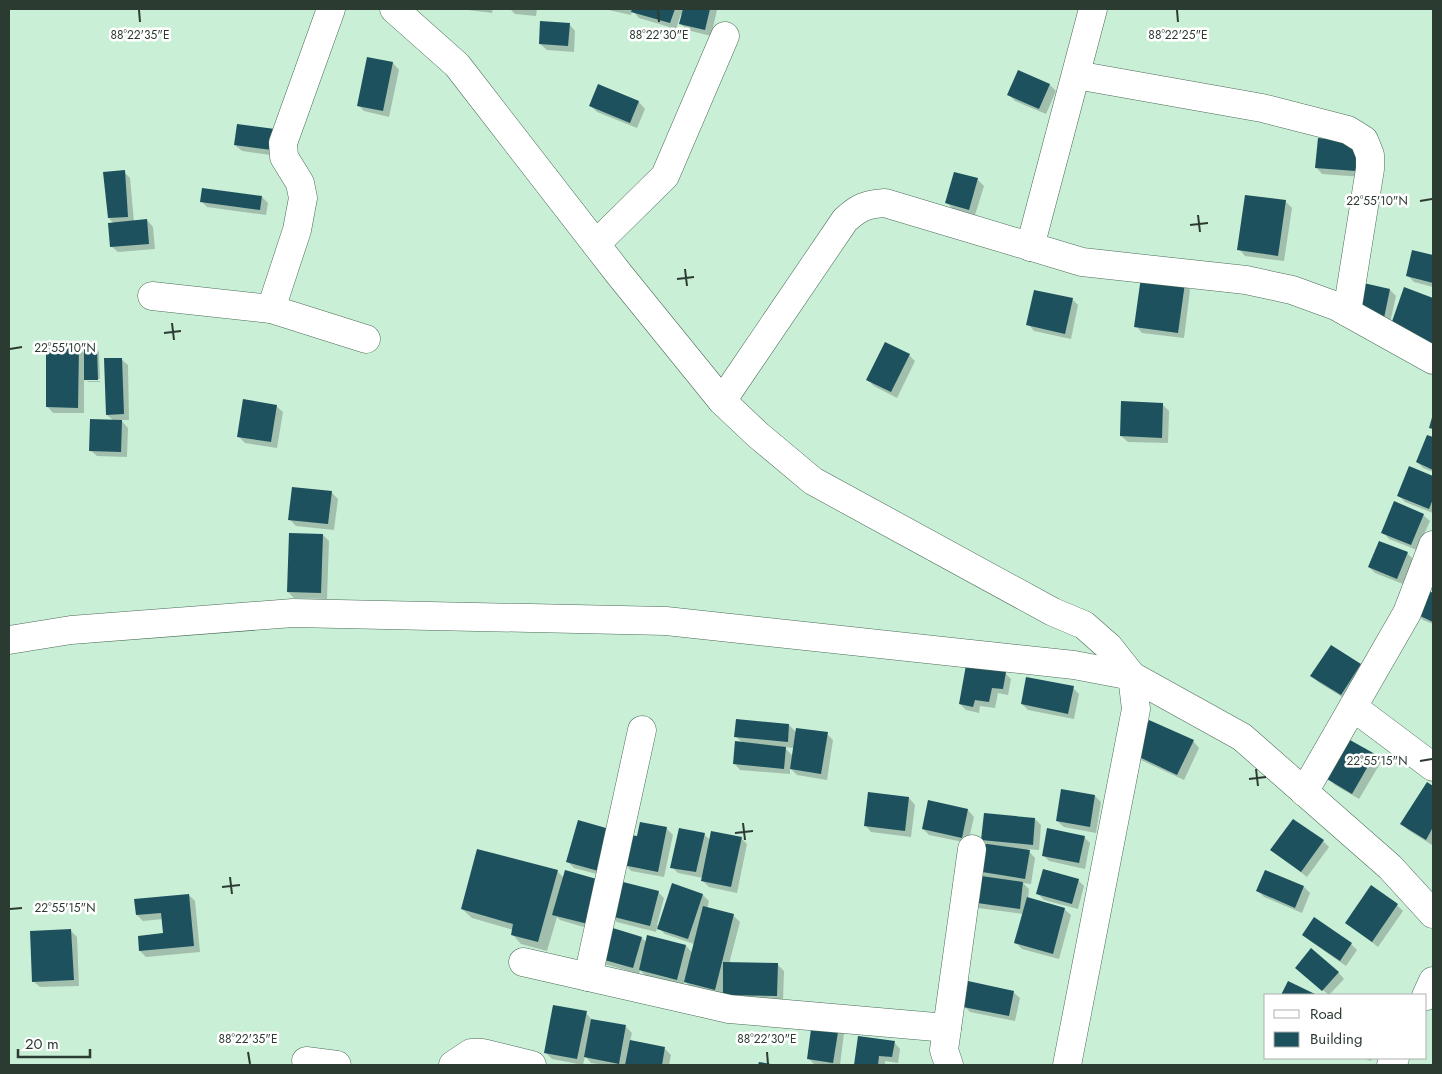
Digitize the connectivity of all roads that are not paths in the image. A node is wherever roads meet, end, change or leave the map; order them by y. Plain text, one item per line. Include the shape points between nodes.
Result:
1 (331, 9) edge
2 (394, 9) edge
3 (1093, 9) edge
4 (725, 36) dead end
5 (1076, 75) junction
6 (596, 244) junction
7 (1030, 247) junction
8 (152, 296) dead end
9 (271, 308) junction
10 (1346, 312) junction
11 (366, 339) dead end
12 (1433, 360) edge
13 (722, 401) junction
14 (1433, 545) edge
15 (9, 640) edge
16 (1132, 676) junction
17 (1353, 707) junction
18 (642, 730) dead end
19 (1433, 767) edge
20 (1304, 792) junction
21 (972, 849) dead end
22 (1433, 914) edge
23 (523, 962) dead end
24 (588, 977) junction
25 (1433, 981) edge
26 (1427, 994) edge
27 (947, 1028) junction
28 (306, 1061) dead end
29 (337, 1065) edge
30 (453, 1065) edge
31 (532, 1065) edge
32 (949, 1065) edge
33 (1066, 1065) edge

1 - 9 street via 284,143 284,157 300,183 303,198 297,230
2 - 6 street via 457,65
3 - 5 street
4 - 6 street via 665,176
5 - 7 street
5 - 10 street via 1262,108 1348,130 1364,140 1370,155 1370,169
6 - 13 street
7 - 10 street via 1082,262 1246,280 1292,290
7 - 13 street via 885,203 857,210 844,220
8 - 9 street
9 - 11 street
10 - 12 street
13 - 16 street via 813,481 1053,612 1084,625 1109,647
14 - 17 street via 1406,613
15 - 16 street via 70,630 292,613 666,621 1074,665
16 - 20 street via 1242,737
16 - 33 street via 1136,709
17 - 19 street
17 - 20 street
18 - 24 street
20 - 22 street via 1390,867
21 - 27 street
23 - 24 street
24 - 27 street via 729,1009
25 - 26 street
27 - 32 street via 944,1050
28 - 29 street
30 - 31 street via 471,1054 483,1053

